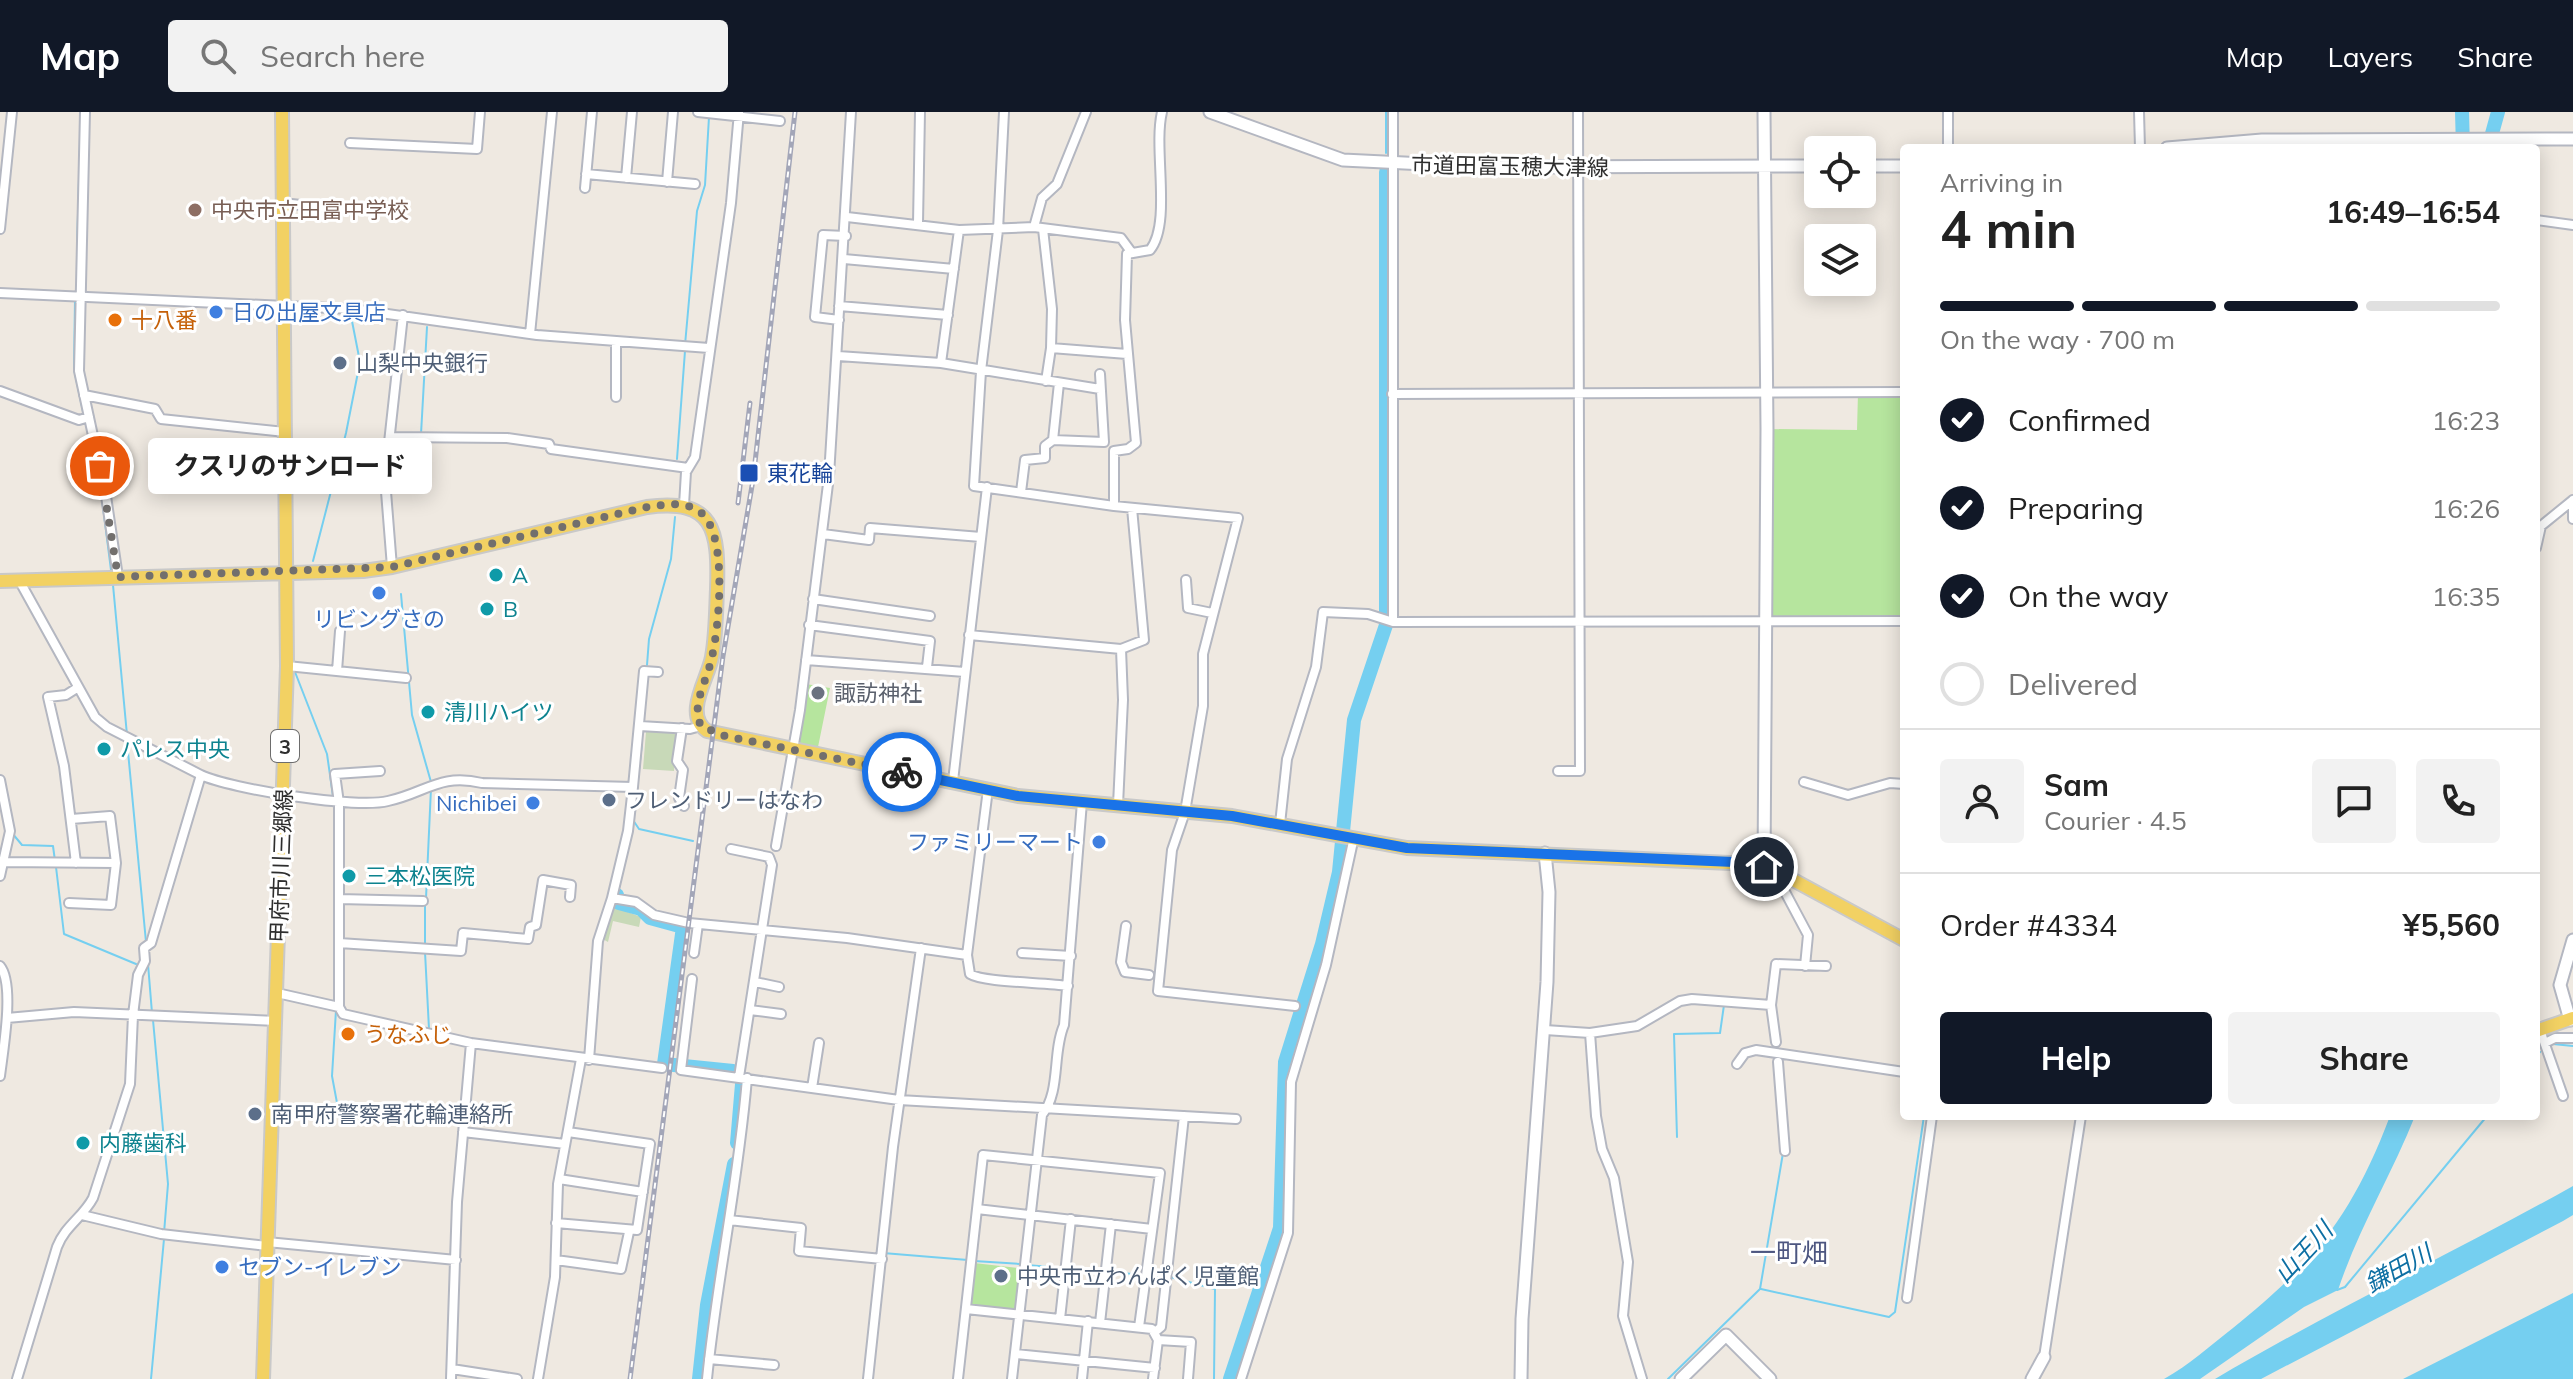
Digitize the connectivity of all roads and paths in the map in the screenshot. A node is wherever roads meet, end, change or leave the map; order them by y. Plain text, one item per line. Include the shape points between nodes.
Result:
1 (12, 112) edge
2 (85, 112) edge
3 (282, 112) edge
4 (480, 112) edge
5 (552, 112) edge
6 (592, 112) edge
7 (632, 112) edge
8 (673, 112) edge
9 (698, 112) edge
10 (851, 112) edge
11 (920, 112) edge
12 (1004, 112) edge
13 (1086, 112) edge
14 (1162, 112) edge
15 (1210, 112) edge
16 (1393, 112) edge
17 (1578, 112) edge
18 (1764, 112) edge
19 (1948, 112) edge
20 (2139, 112) edge
21 (710, 113) edge
22 (738, 114) edge
23 (780, 121) dead end
24 (2573, 139) edge
25 (350, 143) dead end
26 (1948, 144) edge
27 (2140, 144) edge
28 (2261, 144) edge
29 (1393, 163) junction
30 (1804, 166) edge
31 (1876, 166) edge
32 (1900, 166) edge
33 (1765, 167) junction
34 (1579, 168) junction
35 (586, 174) junction
36 (626, 178) junction
37 (667, 182) junction
38 (695, 184) dead end
39 (585, 188) dead end
40 (282, 203) junction
41 (348, 210) dead end
42 (847, 217) junction
43 (2540, 221) edge
44 (918, 223) junction
45 (2573, 225) edge
46 (1039, 228) junction
47 (0, 229) edge
48 (959, 230) junction
49 (998, 230) junction
50 (846, 236) junction
51 (1132, 253) junction
52 (844, 259) junction
53 (954, 269) junction
54 (0, 293) edge
55 (77, 296) junction
56 (283, 305) junction
57 (839, 306) junction
58 (403, 315) junction
59 (948, 315) junction
60 (839, 320) junction
61 (530, 334) junction
62 (616, 341) junction
63 (709, 348) junction
64 (1051, 348) junction
65 (1127, 354) junction
66 (838, 356) junction
67 (941, 363) junction
68 (981, 371) junction
69 (1100, 374) dead end
70 (1046, 381) junction
71 (1059, 383) junction
72 (1100, 389) junction
73 (0, 391) edge
74 (1900, 392) edge
75 (1579, 393) junction
76 (1767, 393) junction
77 (1392, 394) junction
78 (84, 395) junction
79 (616, 397) dead end
80 (86, 418) junction
81 (285, 432) junction
82 (390, 437) junction
83 (1053, 440) junction
84 (688, 468) junction
85 (778, 475) dead end
86 (829, 476) junction
87 (987, 487) junction
88 (1021, 492) junction
89 (2573, 500) edge
90 (684, 505) junction
91 (1114, 506) junction
92 (1132, 508) junction
93 (2573, 519) edge
94 (2540, 530) edge
95 (823, 534) junction
96 (981, 537) junction
97 (392, 567) junction
98 (286, 572) junction
99 (118, 577) junction
100 (19, 580) junction
101 (1186, 580) dead end
102 (0, 581) edge
103 (813, 599) junction
104 (1212, 613) junction
105 (930, 616) dead end
106 (1389, 620) junction
107 (1580, 621) junction
108 (1765, 621) junction
109 (1900, 621) edge
110 (809, 625) junction
111 (340, 631) dead end
112 (969, 635) junction
113 (1121, 649) junction
114 (806, 660) junction
115 (287, 666) junction
116 (927, 667) junction
117 (337, 671) junction
118 (651, 672) dead end
119 (965, 672) junction
120 (406, 678) dead end
121 (77, 688) junction
122 (640, 726) junction
123 (701, 726) junction
124 (682, 728) junction
125 (791, 747) junction
126 (380, 771) dead end
127 (1558, 771) dead end
128 (201, 775) junction
129 (0, 780) edge
130 (953, 781) junction
131 (1804, 782) dead end
132 (1900, 784) edge
133 (633, 787) junction
134 (988, 789) junction
135 (283, 793) junction
136 (1082, 802) junction
137 (339, 803) junction
138 (1118, 805) junction
139 (684, 806) dead end
140 (1185, 812) junction
141 (71, 819) junction
142 (1280, 824) junction
143 (1347, 836) junction
144 (776, 846) dead end
145 (731, 849) dead end
146 (1545, 853) junction
147 (4, 862) junction
148 (76, 863) junction
149 (116, 863) junction
150 (1764, 867) junction
151 (0, 876) edge
152 (570, 897) dead end
153 (617, 898) junction
154 (339, 899) junction
155 (423, 901) dead end
156 (69, 903) dead end
157 (698, 924) junction
158 (1126, 926) dead end
159 (764, 930) junction
160 (1900, 938) edge
161 (2573, 940) edge
162 (339, 943) junction
163 (921, 948) junction
164 (694, 953) dead end
165 (1022, 953) dead end
166 (967, 955) junction
167 (1071, 956) junction
168 (1, 964) edge
169 (1805, 966) junction
170 (1826, 966) dead end
171 (1149, 975) dead end
172 (692, 979) dead end
173 (755, 982) junction
174 (1068, 986) junction
175 (779, 987) dead end
176 (277, 993) junction
177 (1771, 1005) junction
178 (337, 1006) junction
179 (1295, 1006) dead end
180 (750, 1010) junction
181 (781, 1014) dead end
182 (133, 1015) junction
183 (7, 1018) junction
184 (2571, 1019) edge
185 (277, 1021) junction
186 (2540, 1029) edge
187 (1545, 1030) junction
188 (1590, 1033) junction
189 (2540, 1034) edge
190 (2573, 1038) edge
191 (1776, 1042) dead end
192 (471, 1043) junction
193 (819, 1043) dead end
194 (2545, 1043) junction
195 (2, 1047) edge
196 (585, 1060) junction
197 (1778, 1062) dead end
198 (1737, 1064) dead end
199 (662, 1068) dead end
200 (1900, 1071) edge
201 (0, 1076) edge
202 (743, 1077) junction
203 (812, 1088) junction
204 (2563, 1096) dead end
205 (899, 1100) junction
206 (1047, 1108) junction
207 (1184, 1116) junction
208 (1236, 1119) dead end
209 (1931, 1120) edge
210 (2080, 1120) edge
211 (463, 1132) junction
212 (568, 1132) junction
213 (565, 1144) junction
214 (1785, 1151) dead end
215 (1036, 1160) junction
216 (559, 1179) junction
217 (643, 1192) junction
218 (977, 1209) junction
219 (82, 1215) junction
220 (1031, 1215) junction
221 (1071, 1219) junction
222 (729, 1220) junction
223 (556, 1223) junction
224 (1111, 1224) junction
225 (1152, 1229) junction
226 (629, 1232) junction
227 (267, 1244) junction
228 (882, 1256) junction
229 (456, 1260) junction
230 (556, 1260) junction
231 (1907, 1298) dead end
232 (966, 1309) junction
233 (1019, 1315) junction
234 (1060, 1319) junction
235 (1088, 1321) junction
236 (1100, 1323) junction
237 (1139, 1327) junction
238 (1157, 1336) junction
239 (1015, 1354) junction
240 (2044, 1357) joint
241 (709, 1359) junction
242 (1084, 1361) junction
243 (774, 1365) dead end
244 (1155, 1368) junction
245 (452, 1374) edge
246 (17, 1379) edge
247 (263, 1379) edge
248 (517, 1379) edge
249 (537, 1379) edge
250 (707, 1379) edge
251 (868, 1379) edge
252 (958, 1379) edge
253 (1012, 1379) edge
254 (1082, 1379) edge
255 (1153, 1379) edge
256 (1188, 1379) edge
257 (1241, 1379) edge
258 (1521, 1379) edge
259 (1642, 1379) edge
260 (1681, 1379) edge
261 (1770, 1379) edge
262 (2032, 1379) edge

1 - 47 street
2 - 55 street
3 - 40 main road, 甲府市川三郷線 / 3
4 - 25 street via 477,149
5 - 61 street
6 - 35 street
7 - 36 street
8 - 37 street
9 - 21 street
10 - 42 street
11 - 44 street
12 - 49 street
13 - 46 street via 1057,184 1042,198
14 - 51 street via 1158,234 1150,250
15 - 29 street, 市道田富玉穂大津線 via 1325,155
16 - 29 street
17 - 34 street
18 - 33 street
19 - 26 street
20 - 27 street
21 - 22 street
22 - 23 street
22 - 63 street
24 - 28 street
29 - 34 street, 市道田富玉穂大津線
29 - 77 street
30 - 33 street, 市道田富玉穂大津線
31 - 32 street
33 - 34 street, 市道田富玉穂大津線
33 - 76 street
34 - 75 street
35 - 36 street
35 - 39 street
36 - 37 street
37 - 38 street
40 - 41 street
40 - 56 main road, 甲府市川三郷線 / 3
42 - 44 street
42 - 50 street
43 - 45 street
44 - 48 street
46 - 49 street
46 - 51 street via 1121,238
46 - 64 street via 1052,309
48 - 49 street
48 - 53 street
49 - 68 street
50 - 52 street
50 - 60 street via 823,235 815,317
51 - 65 street via 1127,254
52 - 53 street
52 - 57 street
53 - 59 street
54 - 55 street
55 - 56 street
55 - 78 street
56 - 58 street
56 - 81 main road, 甲府市川三郷線 / 3
57 - 59 street
57 - 60 street
58 - 61 street
58 - 82 street
59 - 67 street
60 - 66 street
61 - 62 street
62 - 63 street
62 - 79 street
63 - 84 street via 695,457
64 - 65 street
64 - 70 street
65 - 91 street via 1136,443 1114,451
66 - 67 street
66 - 86 street
67 - 68 street
68 - 70 street
68 - 87 street via 974,486
69 - 72 street
70 - 71 street
71 - 72 street
71 - 83 street
72 - 83 street via 1104,442
73 - 80 street
74 - 76 street
75 - 76 street
75 - 77 street
75 - 107 street
76 - 108 street
77 - 106 street
78 - 80 street
78 - 81 street via 155,409 161,419
80 - 99 street via 106,496
81 - 98 main road, 甲府市川三郷線 / 3
82 - 84 street via 519,439 549,444 551,449
82 - 97 street via 385,479
83 - 88 street via 1045,446 1045,458 1025,460
84 - 90 street
85 - 86 street
86 - 95 street
87 - 88 street
87 - 96 street
88 - 91 street
89 - 93 street
89 - 94 street
90 - 97 main road via 647,507
90 - 123 main road via 710,523 718,554 712,657 697,703
91 - 92 street
92 - 104 street via 1238,518
92 - 113 street via 1144,640
95 - 96 street via 869,540 870,528
95 - 103 street
96 - 112 street
97 - 98 main road
98 - 99 main road
98 - 115 main road, 甲府市川三郷線 / 3
99 - 100 main road
100 - 102 main road
100 - 121 street
101 - 104 street via 1188,608
103 - 105 street
103 - 110 street
104 - 140 street
106 - 107 street
106 - 142 street via 1323,612 1316,667 1287,759
107 - 108 street
107 - 127 street via 1580,771
108 - 109 street
108 - 150 street
110 - 114 street
110 - 116 street via 930,641
111 - 117 street
112 - 113 street
112 - 119 street
113 - 138 street
114 - 116 street
114 - 125 street
115 - 117 street
115 - 135 main road, 甲府市川三郷線 / 3
116 - 119 street
117 - 120 street
118 - 122 street
119 - 130 street
121 - 128 street via 95,717
121 - 141 street via 48,697
122 - 124 street
122 - 133 street
123 - 124 street
123 - 125 main road via 725,736
124 - 139 street via 677,761 683,770 679,798
125 - 130 main road
125 - 144 street
126 - 137 street via 335,774
128 - 135 street
128 - 182 street via 138,975
129 - 147 street via 10,833
130 - 134 main road
131 - 132 street via 1848,795
133 - 137 street via 497,784 462,778 385,802
133 - 153 street
134 - 136 main road
134 - 166 street
135 - 137 street
135 - 176 main road, 甲府市川三郷線 / 3
136 - 138 main road
136 - 167 street
137 - 154 street
138 - 140 main road
140 - 142 main road
140 - 179 street via 1172,850 1158,991
141 - 148 street
141 - 149 street via 110,816
142 - 143 main road
143 - 146 main road via 1434,851
143 - 257 street via 1326,965 1291,1082 1288,1233
145 - 159 street via 769,857
146 - 150 main road
146 - 187 street
147 - 148 street
147 - 151 street
148 - 149 street
149 - 156 street via 111,905
150 - 160 main road
150 - 169 street via 1780,878 1808,935
152 - 162 street via 571,885 543,880 536,925 530,927 528,939 463,933 461,951
153 - 157 street via 663,918
153 - 196 street via 598,941
154 - 155 street
154 - 162 street
157 - 159 street
157 - 164 street
158 - 171 street via 1121,962 1125,972
159 - 163 street
159 - 173 street
161 - 184 street via 2560,985
162 - 178 street
163 - 166 street
163 - 205 street
165 - 167 street
166 - 174 street via 970,974 977,979
167 - 174 street
168 - 183 street
169 - 170 street
169 - 177 street via 1776,964
172 - 202 street via 681,1065
173 - 175 street
173 - 180 street
174 - 206 street via 1056,1044 1052,1103
176 - 178 street
176 - 185 main road, 甲府市川三郷線 / 3
177 - 188 street via 1692,999 1637,1026
177 - 191 street
178 - 192 street via 346,1017
180 - 181 street
180 - 202 street
182 - 183 street via 74,1012
182 - 185 street
182 - 219 street via 130,1084 93,1198
183 - 195 street
184 - 186 main road
185 - 227 main road, 甲府市川三郷線 / 3
187 - 188 street
187 - 258 street
188 - 259 street via 1596,1116 1614,1178 1628,1262 1623,1316
189 - 194 street
190 - 194 street
192 - 196 street
192 - 211 street
193 - 203 street
194 - 204 street
195 - 201 street
196 - 199 street
196 - 212 street
197 - 214 street
198 - 200 street via 1745,1053 1756,1050
202 - 203 street
202 - 222 street via 741,1158
203 - 205 street
205 - 206 street
205 - 228 street
206 - 207 street
206 - 215 street
207 - 208 street
207 - 238 street
209 - 231 street
210 - 240 street
211 - 213 street
211 - 229 street
212 - 213 street
212 - 217 street via 650,1144
213 - 216 street
215 - 218 street via 983,1155
215 - 220 street
215 - 225 street via 1160,1173
216 - 217 street
216 - 223 street
217 - 226 street via 637,1230
218 - 220 street
218 - 232 street
219 - 227 street via 164,1234
219 - 246 street via 61,1236
220 - 221 street
220 - 233 street
221 - 224 street
221 - 234 street
222 - 228 street via 801,1228 799,1251
222 - 241 street
223 - 226 street
223 - 230 street
224 - 225 street
224 - 236 street
225 - 237 street
226 - 230 street via 621,1269
227 - 229 street
227 - 247 main road, 甲府市川三郷線 / 3
228 - 251 street
229 - 245 street
230 - 249 street
232 - 233 street
232 - 252 street
233 - 234 street
233 - 239 street
234 - 235 street
235 - 236 street
235 - 242 street
236 - 237 street
237 - 238 street
238 - 244 street
238 - 256 street via 1191,1342
239 - 242 street
239 - 253 street
240 - 262 street
241 - 243 street
241 - 250 street
242 - 244 street
242 - 254 street
244 - 255 street
245 - 248 street
260 - 261 street via 1726,1335

